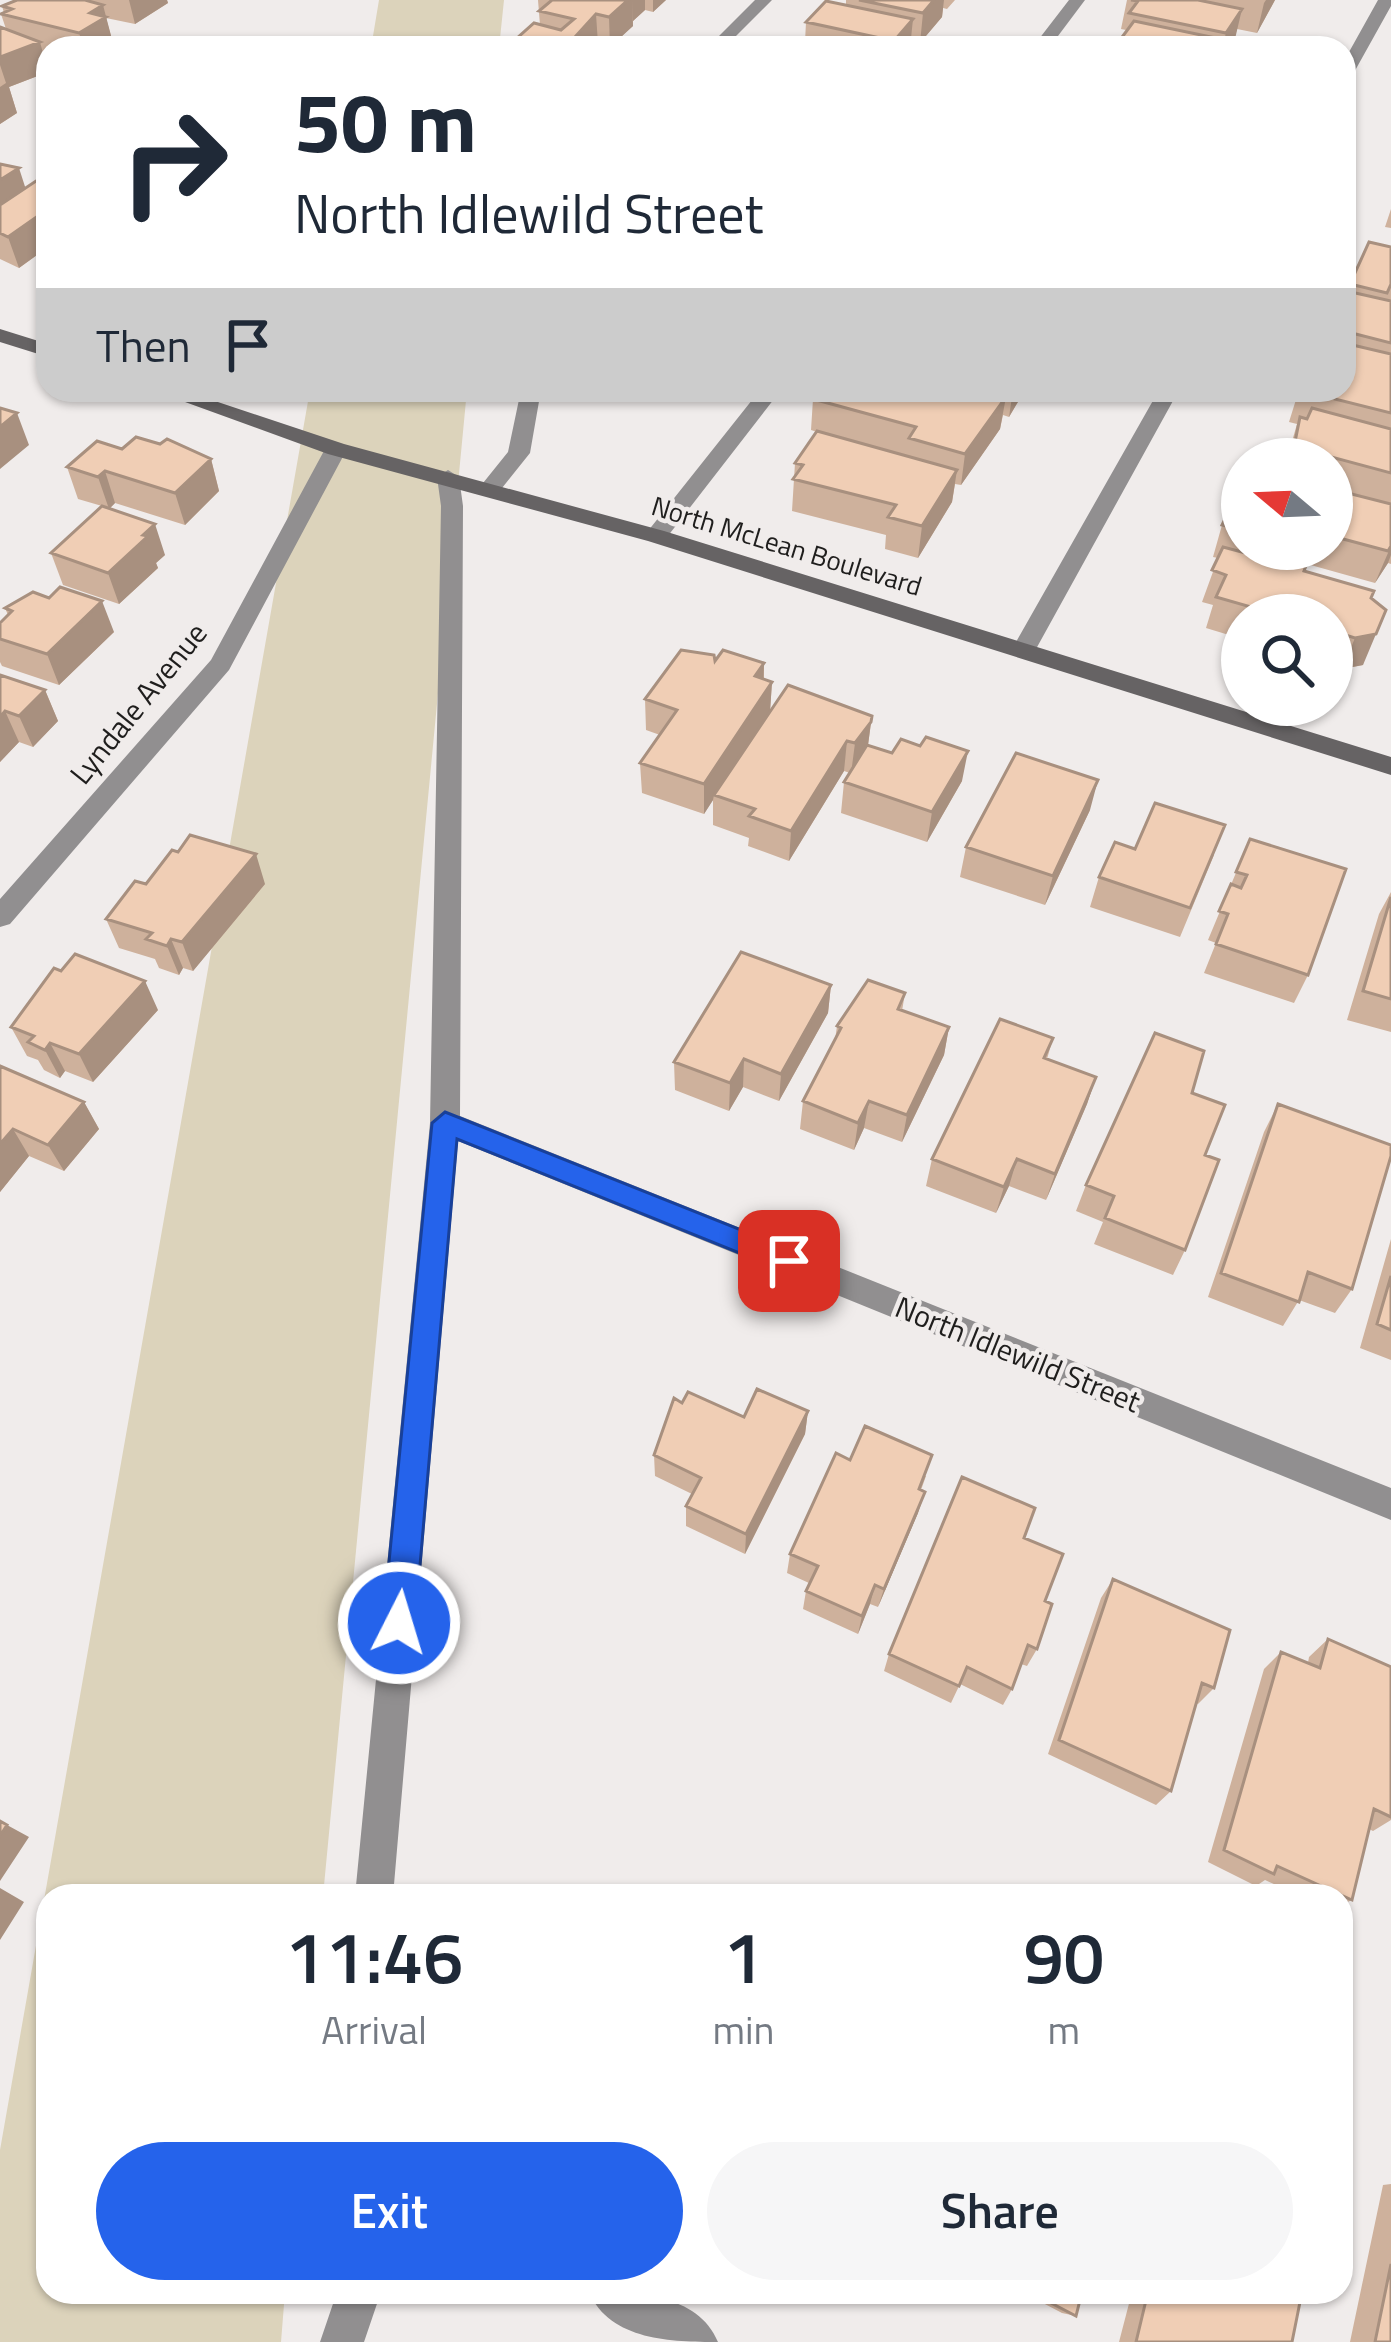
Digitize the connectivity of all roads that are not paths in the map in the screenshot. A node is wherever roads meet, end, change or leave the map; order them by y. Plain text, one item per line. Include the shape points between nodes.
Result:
1 (764, 0) edge
2 (1077, 0) edge
3 (1386, 0) edge
4 (727, 36) edge
5 (1049, 36) edge
6 (1356, 54) edge
7 (0, 335) edge
8 (36, 347) edge
9 (197, 402) edge
10 (528, 402) edge
11 (762, 402) edge
12 (1162, 402) edge
13 (336, 449) junction
14 (448, 477) junction
15 (490, 488) junction
16 (656, 536) junction
17 (1024, 649) junction
18 (1391, 766) edge
19 (0, 917) edge
20 (445, 1123) junction
21 (1391, 1504) edge
22 (375, 1884) edge
23 (355, 2304) edge
24 (631, 2304) edge
25 (342, 2342) edge
26 (695, 2342) edge

1 - 4 street
2 - 5 street
3 - 6 street
7 - 8 main road
9 - 13 main road, North McLean Boulevard
10 - 15 street via 519,453
11 - 16 street
12 - 17 street
13 - 14 main road, North McLean Boulevard
13 - 19 street, Lyndale Avenue via 221,664
14 - 15 main road, North McLean Boulevard
14 - 20 street
15 - 16 main road, North McLean Boulevard
16 - 17 main road, North McLean Boulevard
17 - 18 main road, North McLean Boulevard
20 - 21 street, North Idlewild Street
20 - 22 street
23 - 25 street
24 - 26 street

